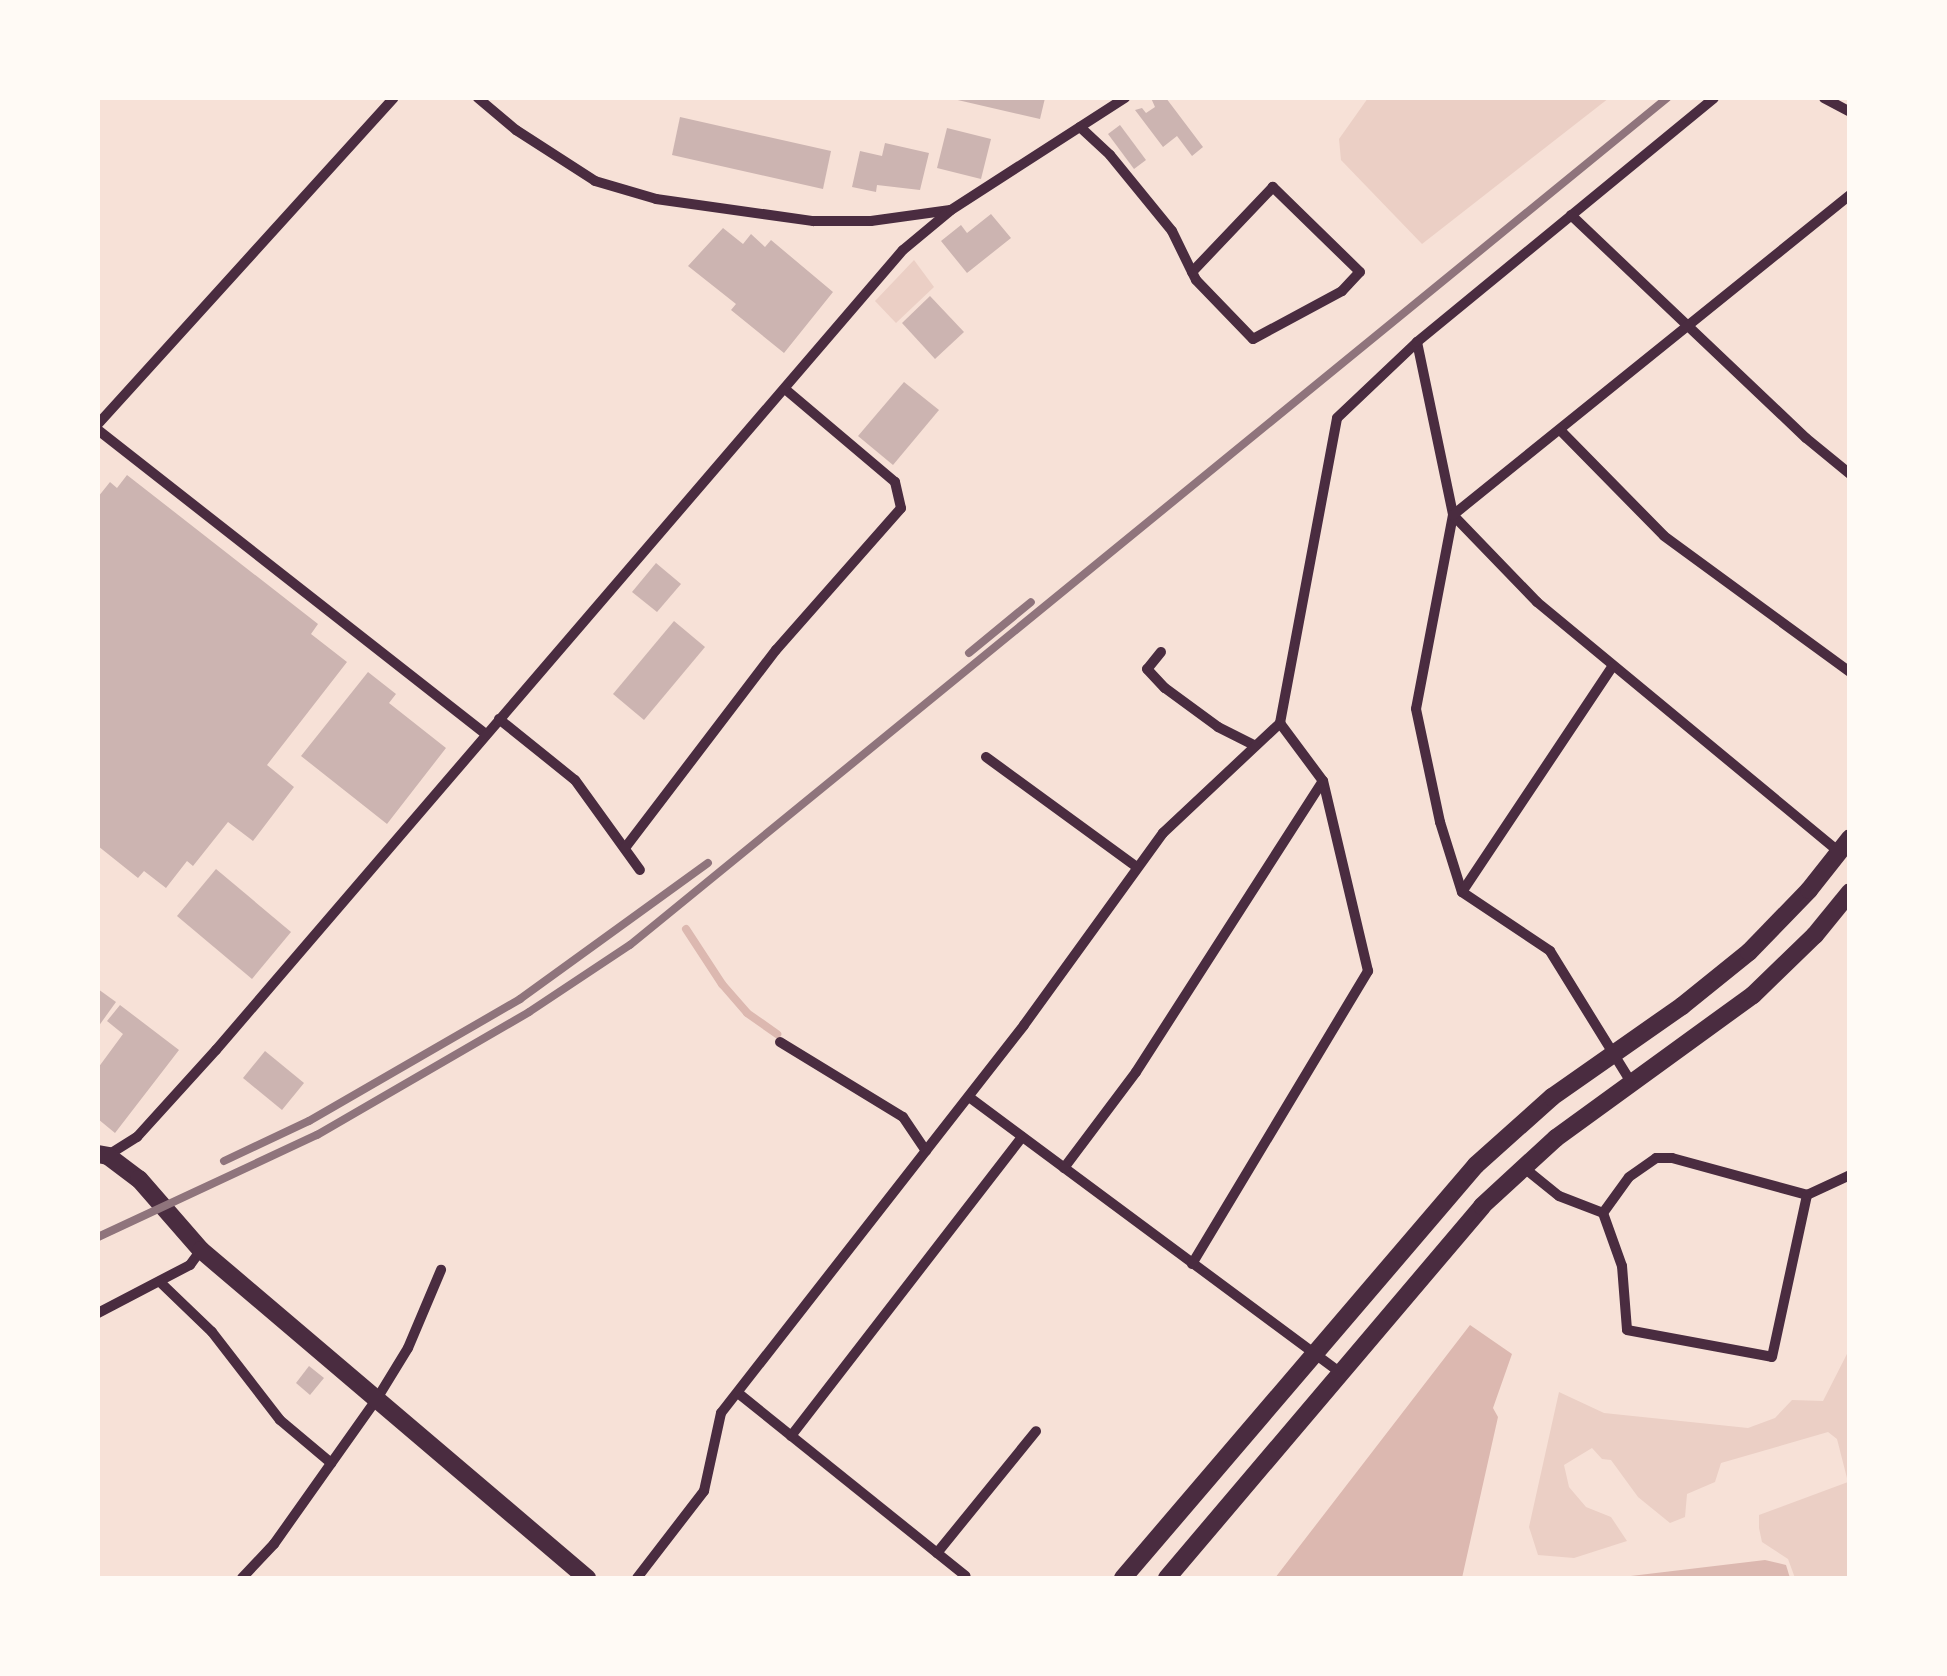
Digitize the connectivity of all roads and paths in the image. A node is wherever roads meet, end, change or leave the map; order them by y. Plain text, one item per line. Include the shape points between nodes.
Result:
1 (394, 98) edge
2 (478, 98) edge
3 (1125, 98) edge
4 (1714, 98) edge
5 (1824, 98) edge
6 (1850, 112) edge
7 (1080, 127) junction
8 (1850, 195) edge
9 (951, 210) junction
10 (1571, 215) junction
11 (1192, 272) junction
12 (1686, 327) junction
13 (1417, 342) junction
14 (784, 389) junction
15 (98, 427) edge
16 (1560, 430) junction
17 (1850, 474) edge
18 (1453, 516) junction
19 (1160, 652) dead end
20 (1612, 667) junction
21 (1850, 672) edge
22 (499, 719) junction
23 (1280, 723) junction
24 (486, 734) junction
25 (1254, 745) junction
26 (986, 756) dead end
27 (1323, 781) junction
28 (1844, 845) edge
29 (624, 848) junction
30 (1137, 867) junction
31 (640, 870) dead end
32 (1462, 892) junction
33 (1850, 892) edge
34 (1843, 914) edge
35 (780, 1042) dead end
36 (1613, 1054) junction
37 (1632, 1084) junction
38 (969, 1097) junction
39 (1022, 1137) junction
40 (926, 1151) junction
41 (101, 1157) edge
42 (1523, 1166) junction
43 (1064, 1168) junction
44 (1850, 1175) edge
45 (1807, 1196) junction
46 (1603, 1213) junction
47 (201, 1250) junction
48 (1192, 1264) junction
49 (440, 1270) dead end
50 (160, 1282) junction
51 (98, 1313) edge
52 (1312, 1352) junction
53 (1339, 1372) junction
54 (738, 1393) junction
55 (378, 1397) junction
56 (1036, 1431) dead end
57 (792, 1436) junction
58 (331, 1463) junction
59 (937, 1553) junction
60 (966, 1576) edge
61 (242, 1578) edge
62 (586, 1578) edge
63 (637, 1578) edge
64 (1123, 1578) edge
65 (1167, 1578) edge

1 - 15 street
2 - 9 street via 594,181 656,199 813,221 871,222
3 - 7 street
4 - 10 street
5 - 6 street
7 - 9 street
7 - 11 street via 1172,231
8 - 12 street
9 - 14 street via 904,250
10 - 12 street
10 - 13 street
11 - 11 street via 1253,338 1342,291 1360,272 1273,187
12 - 16 street
12 - 17 street
13 - 18 street
13 - 23 street via 1337,418
14 - 22 street
14 - 29 street via 894,482 901,508 776,650
15 - 24 street
16 - 18 street
16 - 21 street via 1664,536
18 - 20 street
18 - 32 street via 1416,709
19 - 25 street via 1146,668 1165,688
20 - 28 street
20 - 32 street
22 - 24 street
22 - 29 street via 575,780
23 - 25 street
23 - 27 street
24 - 41 street via 137,1137
25 - 30 street via 1163,832
26 - 30 street
27 - 43 street via 1136,1072
27 - 48 street via 1368,971
28 - 36 main road via 1748,952
29 - 31 street
30 - 38 street
32 - 36 street via 1550,951
33 - 34 main road
34 - 37 main road via 1744,1002
35 - 40 street via 903,1117
36 - 37 street
36 - 52 main road via 1534,1111 1476,1165
37 - 42 main road
38 - 39 street
38 - 40 street
39 - 43 street
39 - 57 street
40 - 54 street
41 - 47 main road via 139,1179
42 - 46 street via 1559,1196
42 - 53 main road
43 - 48 street
44 - 45 street
45 - 46 street via 1656,1158 1629,1178
45 - 46 street via 1772,1358 1627,1330 1622,1266
47 - 50 street via 190,1265
47 - 55 main road
48 - 52 street
49 - 55 street via 408,1348
50 - 51 street
50 - 58 street via 212,1332 280,1420
52 - 53 street
52 - 64 main road
53 - 65 main road
54 - 57 street
54 - 63 street via 721,1413 704,1491
55 - 58 street
55 - 62 main road
56 - 59 street
57 - 59 street
58 - 61 street
59 - 60 street

